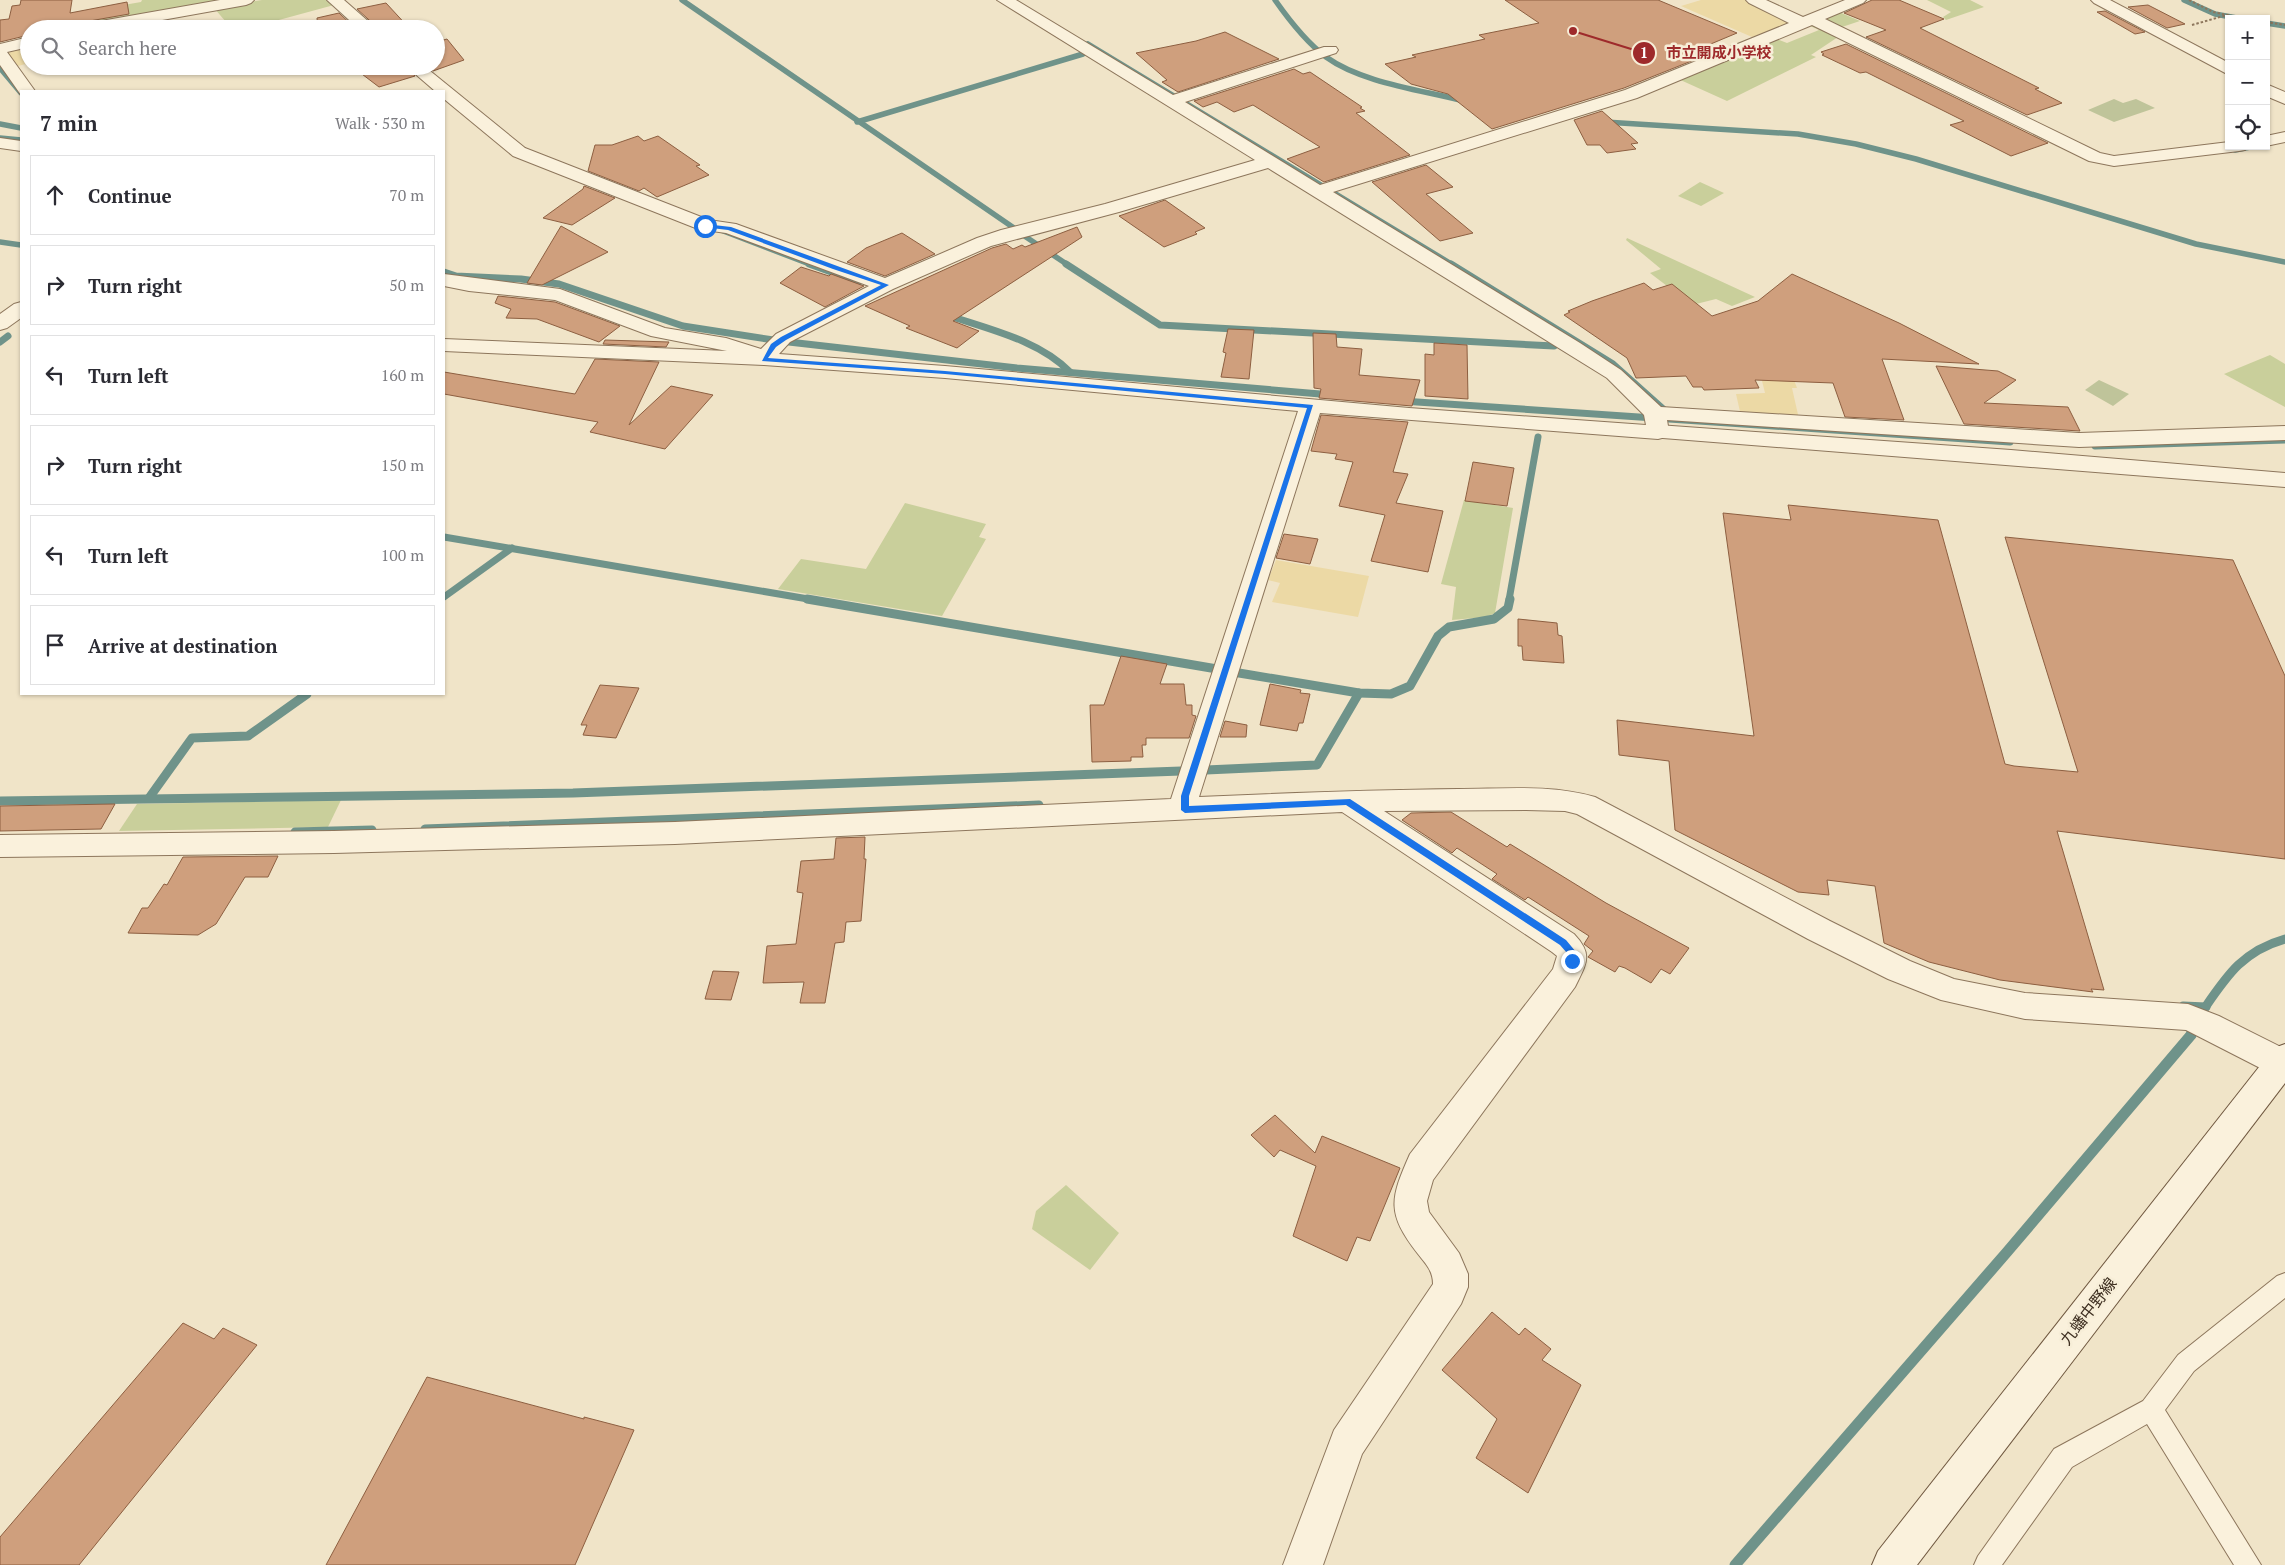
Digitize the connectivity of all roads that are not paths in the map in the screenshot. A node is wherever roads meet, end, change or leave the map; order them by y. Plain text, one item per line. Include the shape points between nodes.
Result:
1 (246, 0) edge
2 (335, 0) edge
3 (1005, 0) edge
4 (1754, 0) edge
5 (1858, 0) edge
6 (2099, 0) edge
7 (134, 20) edge
8 (358, 20) edge
9 (1807, 21) junction
10 (20, 44) edge
11 (0, 49) edge
12 (1325, 52) dead end
13 (0, 54) edge
14 (2225, 68) edge
15 (425, 75) edge
16 (26, 90) edge
17 (443, 90) edge
18 (445, 91) edge
19 (2270, 91) edge
20 (1177, 99) junction
21 (2285, 99) edge
22 (2285, 137) edge
23 (2270, 140) edge
24 (0, 143) edge
25 (20, 146) edge
26 (2225, 148) edge
27 (1269, 162) junction
28 (1324, 189) junction
29 (445, 280) edge
30 (886, 285) junction
31 (20, 309) edge
32 (0, 324) edge
33 (20, 326) edge
34 (445, 345) edge
35 (774, 348) junction
36 (1311, 406) junction
37 (1660, 418) junction
38 (2285, 433) edge
39 (2285, 480) edge
40 (1347, 802) junction
41 (1185, 803) junction
42 (0, 846) edge
43 (2283, 1060) edge
44 (2285, 1284) edge
45 (2151, 1409) junction
46 (1303, 1565) edge
47 (1892, 1565) edge
48 (1987, 1565) edge
49 (2248, 1565) edge

1 - 7 street
2 - 8 street
3 - 20 street
4 - 9 street
5 - 9 street
6 - 14 street
9 - 26 street via 2095,157 2114,161
9 - 28 street via 1631,94
10 - 11 street
12 - 20 street
13 - 16 street
15 - 17 street
18 - 30 street via 519,152 713,226 729,228
19 - 21 street
20 - 27 street
22 - 23 street
24 - 25 street
27 - 28 street
27 - 30 street via 1112,208 1008,234
28 - 37 street via 1573,346 1614,374
29 - 35 street via 562,296 658,332 749,350
30 - 35 street
31 - 32 street
32 - 33 street
34 - 35 street
35 - 36 street via 945,372
36 - 37 street
36 - 41 street
37 - 38 street via 2079,440
37 - 39 street
40 - 41 street
40 - 43 street via 1526,799 1565,800 1585,805 1837,939 1899,970 1952,991 2025,1006 2198,1021
40 - 46 street via 1563,943 1572,952 1572,961 1564,978 1422,1165 1410,1205 1416,1226 1449,1268 1451,1284 1441,1305 1347,1443
41 - 42 street via 675,833
43 - 47 street, 九蟠中野線
44 - 45 lane via 2186,1363
45 - 48 lane via 2063,1458
45 - 49 lane

